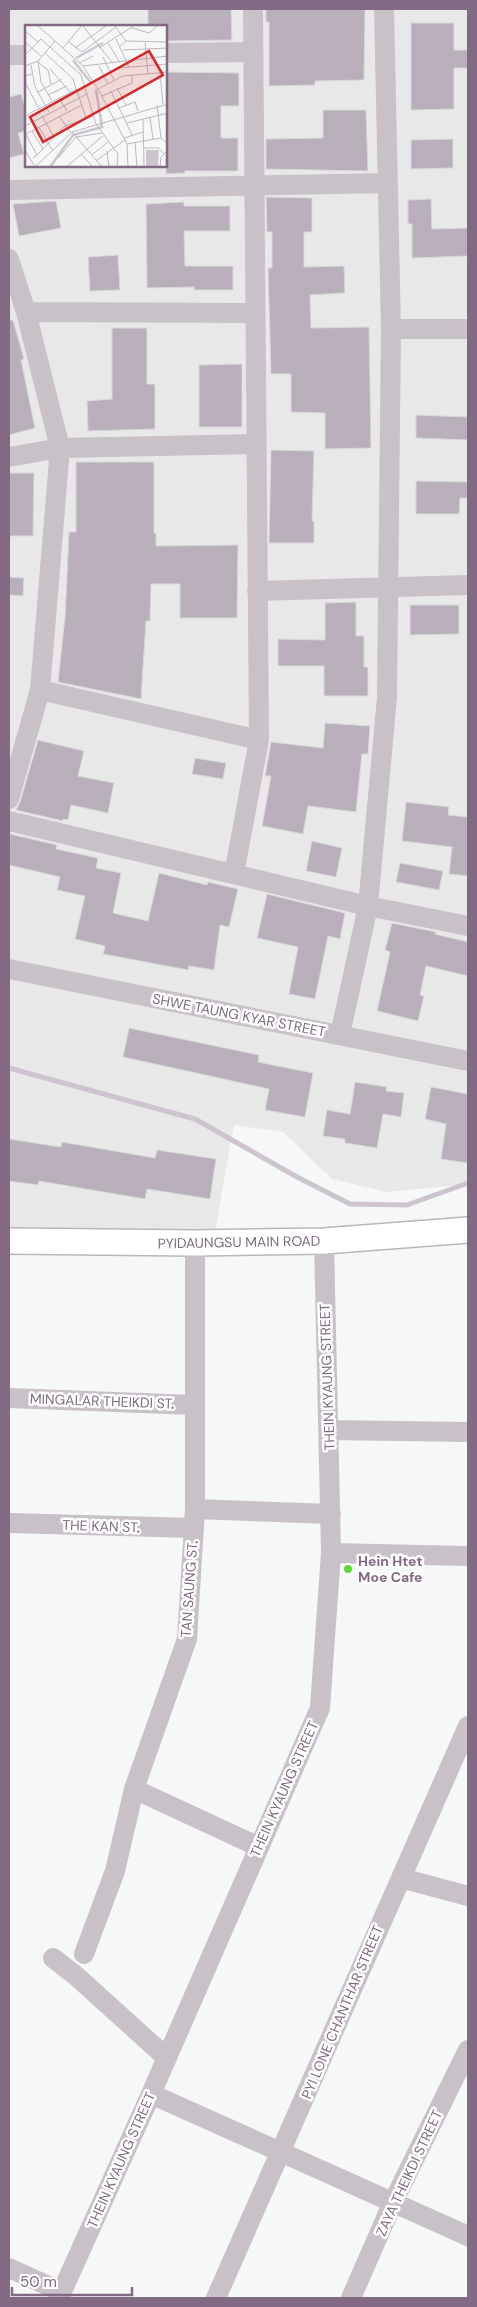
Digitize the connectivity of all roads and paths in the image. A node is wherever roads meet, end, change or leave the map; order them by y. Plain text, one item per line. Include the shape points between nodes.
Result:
1 (253, 9) edge
2 (384, 9) edge
3 (253, 52) junction
4 (168, 54) edge
5 (9, 55) edge
6 (25, 55) edge
7 (388, 184) junction
8 (254, 185) junction
9 (9, 190) edge
10 (9, 259) edge
11 (26, 312) junction
12 (255, 313) junction
13 (391, 329) junction
14 (468, 329) edge
15 (256, 444) junction
16 (60, 448) junction
17 (9, 457) edge
18 (468, 585) edge
19 (388, 586) junction
20 (257, 591) junction
21 (40, 690) junction
22 (259, 740) junction
23 (9, 799) edge
24 (9, 821) edge
25 (234, 874) junction
26 (368, 906) junction
27 (468, 926) edge
28 (9, 969) edge
29 (340, 1035) junction
30 (468, 1061) edge
31 (468, 1230) edge
32 (9, 1241) edge
33 (324, 1241) junction
34 (195, 1243) junction
35 (9, 1398) edge
36 (195, 1404) junction
37 (329, 1430) junction
38 (468, 1432) edge
39 (331, 1514) junction
40 (195, 1519) junction
41 (9, 1524) edge
42 (331, 1553) junction
43 (468, 1556) edge
44 (468, 1726) edge
45 (134, 1788) junction
46 (259, 1847) junction
47 (400, 1878) junction
48 (468, 1896) edge
49 (84, 1954) dead end
50 (53, 1958) dead end
51 (468, 2050) edge
52 (167, 2058) junction
53 (151, 2094) junction
54 (282, 2152) junction
55 (393, 2202) junction
56 (468, 2236) edge
57 (9, 2268) edge
58 (61, 2295) edge
59 (216, 2298) edge
60 (351, 2298) edge

1 - 3 street
2 - 7 street
3 - 4 street
3 - 8 street
5 - 6 street
7 - 8 street
7 - 13 street
8 - 9 street
8 - 12 street
10 - 11 street
11 - 12 street
11 - 16 street
12 - 15 street
13 - 14 street
13 - 19 street
15 - 16 street
15 - 20 street
16 - 17 street
16 - 21 street
18 - 19 street
19 - 20 street
19 - 26 street via 386,697
20 - 22 street
21 - 22 street
21 - 23 street
22 - 25 street
24 - 25 street
25 - 26 street
26 - 27 street
26 - 29 street
28 - 29 street, SHWE TAUNG KYAR STREET
29 - 30 street, SHWE TAUNG KYAR STREET
31 - 33 main road, PYIDAUNGSU MAIN ROAD
32 - 34 main road, PYIDAUNGSU MAIN ROAD
33 - 34 main road, PYIDAUNGSU MAIN ROAD
33 - 37 street, THEIN KYAUNG STREET
34 - 36 street, TAN SAUNG ST.
35 - 36 street, MINGALAR THEIKDI ST.
36 - 40 street, TAN SAUNG ST.
37 - 38 street
37 - 39 street, THEIN KYAUNG STREET
39 - 40 street, THE KAN ST.
39 - 42 street, THEIN KYAUNG STREET
40 - 41 street, THE KAN ST.
40 - 45 street, TAN SAUNG ST. via 187,1639
42 - 43 street
42 - 46 street, THEIN KYAUNG STREET via 320,1708
44 - 47 street, PYI LONE CHANTHAR STREET
45 - 46 street
45 - 49 street, TAN SAUNG ST. via 116,1872
46 - 52 street, THEIN KYAUNG STREET
47 - 48 street
47 - 54 street, PYI LONE CHANTHAR STREET
50 - 52 street
51 - 55 street, ZAYA THEIKDI STREET
52 - 53 street, THEIN KYAUNG STREET
53 - 54 street
53 - 58 street, THEIN KYAUNG STREET
54 - 55 street
54 - 59 street, PYI LONE CHANTHAR STREET
55 - 56 street
55 - 60 street, ZAYA THEIKDI STREET
57 - 58 street

